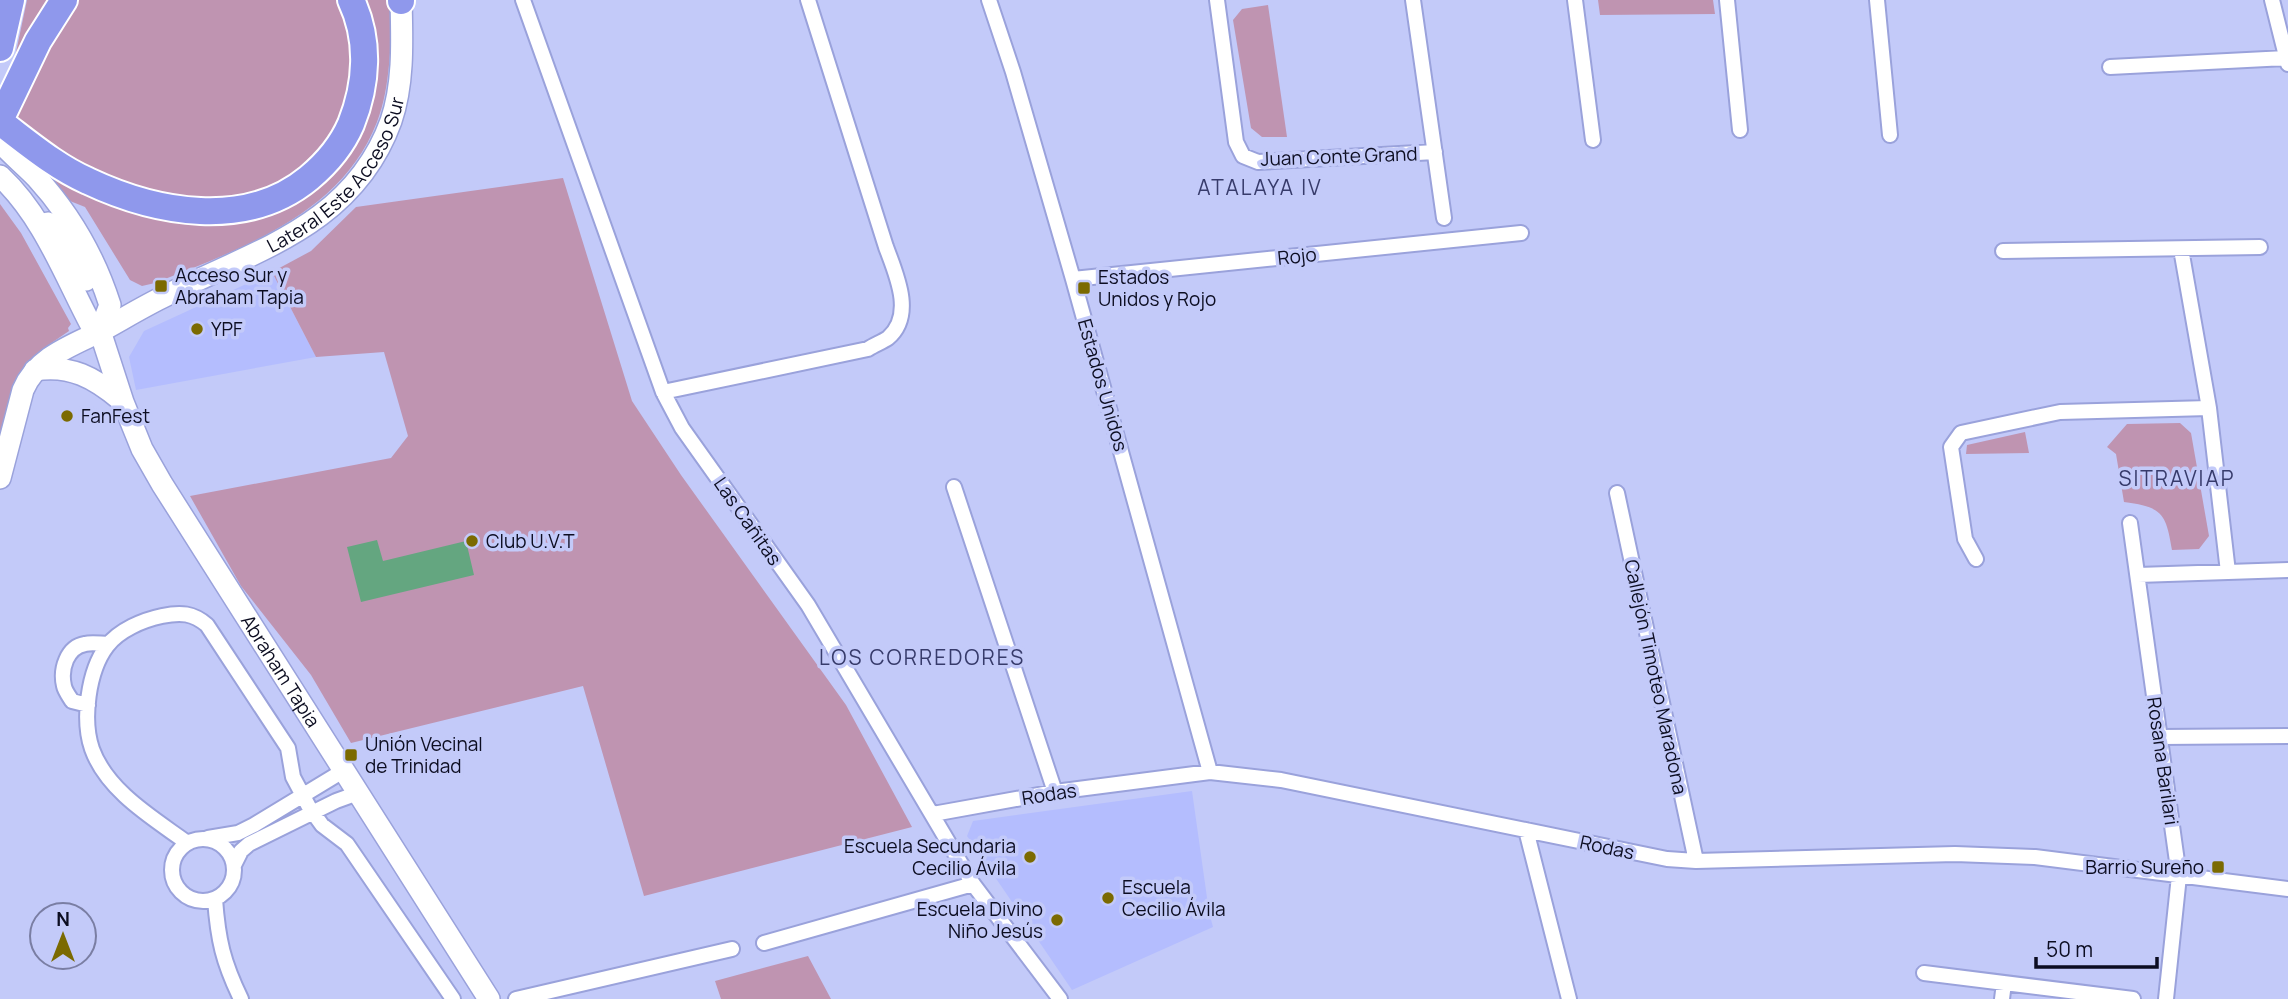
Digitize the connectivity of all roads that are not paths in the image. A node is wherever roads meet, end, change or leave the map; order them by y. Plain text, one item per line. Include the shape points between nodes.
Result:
1 (11, 0) edge
2 (64, 0) edge
3 (351, 0) edge
4 (401, 0) edge
5 (523, 0) edge
6 (808, 0) edge
7 (989, 0) edge
8 (1217, 0) edge
9 (1413, 0) edge
10 (1575, 0) edge
11 (1727, 0) edge
12 (1877, 0) edge
13 (2272, 0) edge
14 (0, 48) edge
15 (2287, 61) edge
16 (2110, 67) dead end
17 (0, 121) edge
18 (1741, 130) dead end
19 (1890, 135) dead end
20 (1593, 140) dead end
21 (0, 142) edge
22 (1435, 152) junction
23 (0, 176) edge
24 (23, 200) junction
25 (1444, 218) dead end
26 (1521, 233) dead end
27 (2260, 247) dead end
28 (2181, 248) junction
29 (2003, 251) dead end
30 (1073, 279) junction
31 (110, 305) junction
32 (142, 309) junction
33 (100, 331) junction
34 (35, 370) junction
35 (663, 392) junction
36 (123, 402) junction
37 (2209, 408) junction
38 (0, 478) edge
39 (954, 487) dead end
40 (1617, 493) dead end
41 (2130, 523) dead end
42 (1976, 559) dead end
43 (2288, 570) edge
44 (2228, 572) junction
45 (2137, 575) junction
46 (108, 643) junction
47 (88, 705) junction
48 (2288, 736) edge
49 (2160, 737) junction
50 (343, 771) junction
51 (1210, 772) junction
52 (1055, 792) junction
53 (358, 793) junction
54 (303, 796) junction
55 (315, 813) junction
56 (933, 814) junction
57 (1526, 830) junction
58 (206, 838) junction
59 (186, 842) junction
60 (1696, 861) junction
61 (234, 865) junction
62 (2179, 876) junction
63 (973, 884) junction
64 (2288, 889) edge
65 (215, 899) junction
66 (764, 943) dead end
67 (732, 949) dead end
68 (1924, 973) dead end
69 (2004, 983) junction
70 (241, 999) edge
71 (453, 999) edge
72 (489, 999) edge
73 (516, 999) edge
74 (1060, 999) edge
75 (1569, 999) edge
76 (2002, 999) edge
77 (2133, 999) edge
78 (2166, 999) edge

1 - 14 highway
2 - 17 highway via 37,41
3 - 17 highway via 362,35 364,67 360,97 348,130 319,170 260,205 202,211 123,196 69,171
4 - 32 street, Lateral Este Acceso Sur via 396,102 382,139 357,179 337,202 297,233
5 - 35 street, Las Cañitas
6 - 35 street via 900,285 899,323 888,338 868,349
7 - 30 street, Estados Unidos
8 - 22 street, Juan Conte Grand via 1236,142 1243,156 1258,162
9 - 22 street
10 - 20 street
11 - 18 street
12 - 19 street
13 - 15 street
15 - 16 street
21 - 31 street via 70,220
22 - 25 street
23 - 24 street, Abraham Tapia
24 - 31 street via 60,234 97,298
24 - 33 street, Abraham Tapia via 91,325
26 - 30 street, Rojo
27 - 28 street
28 - 29 street
28 - 37 street
30 - 51 street, Estados Unidos
31 - 32 street
31 - 33 street
32 - 33 street, Lateral Este Acceso Sur
33 - 34 street, Lateral Este Acceso Sur
33 - 36 street, Abraham Tapia
34 - 36 street via 51,367 78,372 100,382
34 - 38 street, Lateral Este Acceso Sur via 23,390
35 - 56 street, Las Cañitas via 682,428 808,605
36 - 50 street, Abraham Tapia via 162,484
37 - 42 street via 2060,412 1961,433 1951,447 1965,539
37 - 44 street
39 - 52 street
40 - 60 street, Callejón Timoteo Maradona
41 - 45 street, Rosana Barilari
43 - 44 street
44 - 45 street
45 - 49 street, Rosana Barilari
46 - 47 street
46 - 47 street via 75,647 63,672 64,688 72,701
46 - 54 street via 146,619 186,613 197,617 207,625 288,748 293,777
47 - 59 street via 92,751 104,772 128,798
48 - 49 street
49 - 62 street, Rosana Barilari
50 - 53 street, Abraham Tapia
50 - 54 street
51 - 52 street, Rodas
51 - 57 street, Rodas via 1281,780
52 - 56 street, Rodas
53 - 55 street
53 - 72 street, Abraham Tapia
54 - 55 street
54 - 58 street via 238,833
55 - 61 street via 249,844
55 - 71 street via 322,825 348,844
56 - 63 street, Las Cañitas
57 - 60 street, Rodas
57 - 75 street
58 - 59 street
58 - 61 street via 225,847
59 - 65 street via 173,858 172,879 184,896
60 - 62 street, Rodas via 1955,854 2035,857
61 - 65 street via 230,885
62 - 64 street, Rodas
62 - 78 street, Rosana Barilari
63 - 66 street
63 - 74 street, Las Cañitas
65 - 70 street via 222,957
67 - 73 street
68 - 69 street
69 - 76 street
69 - 77 street

